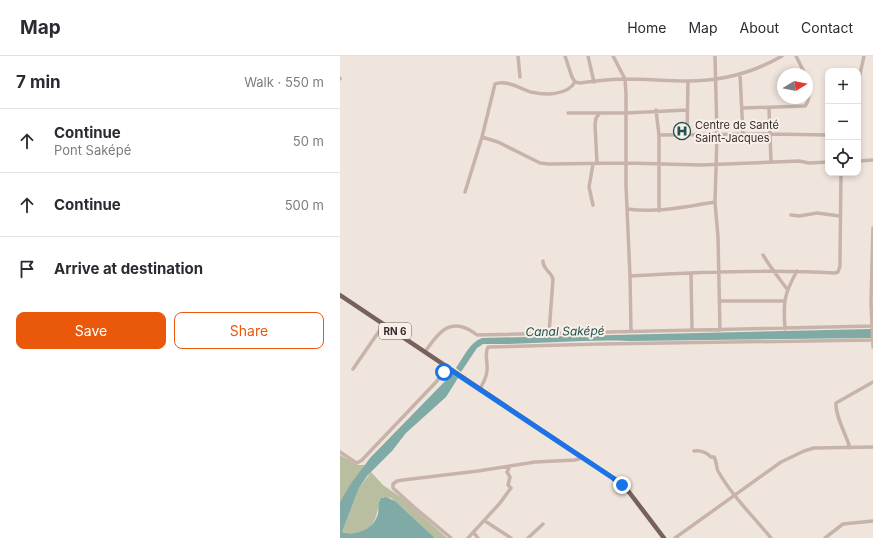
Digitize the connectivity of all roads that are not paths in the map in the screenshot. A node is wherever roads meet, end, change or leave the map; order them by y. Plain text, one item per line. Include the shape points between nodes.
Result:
1 (518, 56) edge
2 (566, 56) edge
3 (588, 56) edge
4 (613, 56) edge
5 (715, 56) edge
6 (782, 56) edge
7 (796, 56) edge
8 (864, 56) edge
9 (802, 68) edge
10 (861, 70) edge
11 (740, 74) junction
12 (520, 77) dead end
13 (625, 79) junction
14 (716, 79) junction
15 (688, 81) junction
16 (575, 82) junction
17 (594, 82) junction
18 (806, 104) edge
19 (743, 108) junction
20 (769, 108) junction
21 (656, 110) junction
22 (687, 110) junction
23 (568, 113) dead end
24 (600, 113) junction
25 (626, 113) junction
26 (770, 134) junction
27 (659, 135) junction
28 (687, 135) junction
29 (717, 135) junction
30 (743, 135) junction
31 (825, 135) edge
32 (482, 137) junction
33 (873, 160) edge
34 (861, 161) edge
35 (771, 162) junction
36 (825, 162) edge
37 (627, 163) junction
38 (595, 164) junction
39 (659, 164) junction
40 (717, 164) junction
41 (841, 176) edge
42 (465, 192) dead end
43 (715, 202) junction
44 (593, 205) dead end
45 (627, 209) junction
46 (659, 211) junction
47 (791, 215) dead end
48 (840, 216) junction
49 (873, 228) edge
50 (763, 255) dead end
51 (543, 261) dead end
52 (796, 270) junction
53 (774, 271) junction
54 (719, 272) junction
55 (691, 273) junction
56 (630, 276) junction
57 (787, 289) junction
58 (340, 295) edge
59 (719, 301) junction
60 (784, 301) junction
61 (384, 324) junction
62 (872, 326) edge
63 (784, 329) junction
64 (692, 330) junction
65 (720, 330) junction
66 (631, 331) junction
67 (549, 333) junction
68 (873, 340) edge
69 (873, 347) edge
70 (425, 352) junction
71 (353, 368) dead end
72 (448, 368) junction
73 (873, 382) edge
74 (480, 389) junction
75 (873, 447) edge
76 (850, 448) junction
77 (694, 451) dead end
78 (340, 452) edge
79 (582, 458) junction
80 (510, 466) junction
81 (734, 495) junction
82 (485, 521) junction
83 (873, 521) edge
84 (543, 524) dead end
85 (474, 533) junction
86 (830, 537) edge
87 (451, 538) edge
88 (468, 538) edge
89 (478, 538) edge
90 (510, 538) edge
91 (528, 538) edge
92 (664, 538) edge
93 (675, 538) edge
94 (771, 538) edge
95 (825, 538) edge

1 - 12 street
2 - 16 street
3 - 17 street
4 - 13 street
5 - 14 street
6 - 11 street
7 - 9 street
8 - 10 street
11 - 14 street
11 - 19 street
13 - 15 street
13 - 17 street
13 - 25 street
14 - 15 street
14 - 29 street
15 - 22 street
16 - 17 street
16 - 32 street via 569,89 558,93 533,92 496,83
18 - 20 street
19 - 20 street
19 - 30 street
20 - 26 street
21 - 22 street
21 - 25 street
21 - 27 street
22 - 28 street
23 - 24 street
24 - 25 street
24 - 38 street via 596,118
25 - 37 street
26 - 30 street
26 - 31 street
26 - 35 street
27 - 28 street
27 - 39 street
28 - 29 street
29 - 30 street
29 - 40 street
32 - 38 street via 540,163
32 - 42 street
33 - 34 street
35 - 36 street
35 - 40 street
37 - 38 street
37 - 39 street
37 - 45 street
38 - 44 street via 589,187
39 - 40 street
39 - 46 street
40 - 43 street
41 - 48 street
43 - 46 street
43 - 54 street
45 - 46 street
45 - 56 street
47 - 48 street via 817,213
48 - 52 street via 838,272
49 - 62 street
50 - 53 street
51 - 67 street via 543,266 553,279
52 - 53 street
52 - 57 street
53 - 54 street
53 - 57 street
54 - 55 street
54 - 59 street
55 - 56 street
55 - 64 street
56 - 66 street
57 - 60 street
58 - 61 main road, RN 6
59 - 60 street
59 - 65 street
60 - 63 street
61 - 70 main road, RN 6
61 - 71 street
62 - 63 street
62 - 68 street
63 - 65 street
64 - 65 street
64 - 66 street
66 - 67 street
67 - 70 street via 477,336 466,328 454,326 436,335
68 - 69 street
68 - 74 street via 488,347 486,377
70 - 72 main road, RN 6
72 - 74 main road, RN 6
72 - 78 street via 362,460 357,463
73 - 76 street via 836,403
74 - 79 main road, RN 6
75 - 76 street
76 - 81 street via 804,450 781,462
77 - 81 street via 707,452 714,457 718,472
79 - 80 street
79 - 92 main road, RN 6 via 622,485
80 - 82 street via 507,472 510,477 508,485 511,488
80 - 87 street via 403,480 393,484 393,488
81 - 93 street
81 - 94 street
82 - 85 street
82 - 90 street
83 - 86 street via 843,524
84 - 91 street
85 - 88 street
85 - 89 street
86 - 95 street

